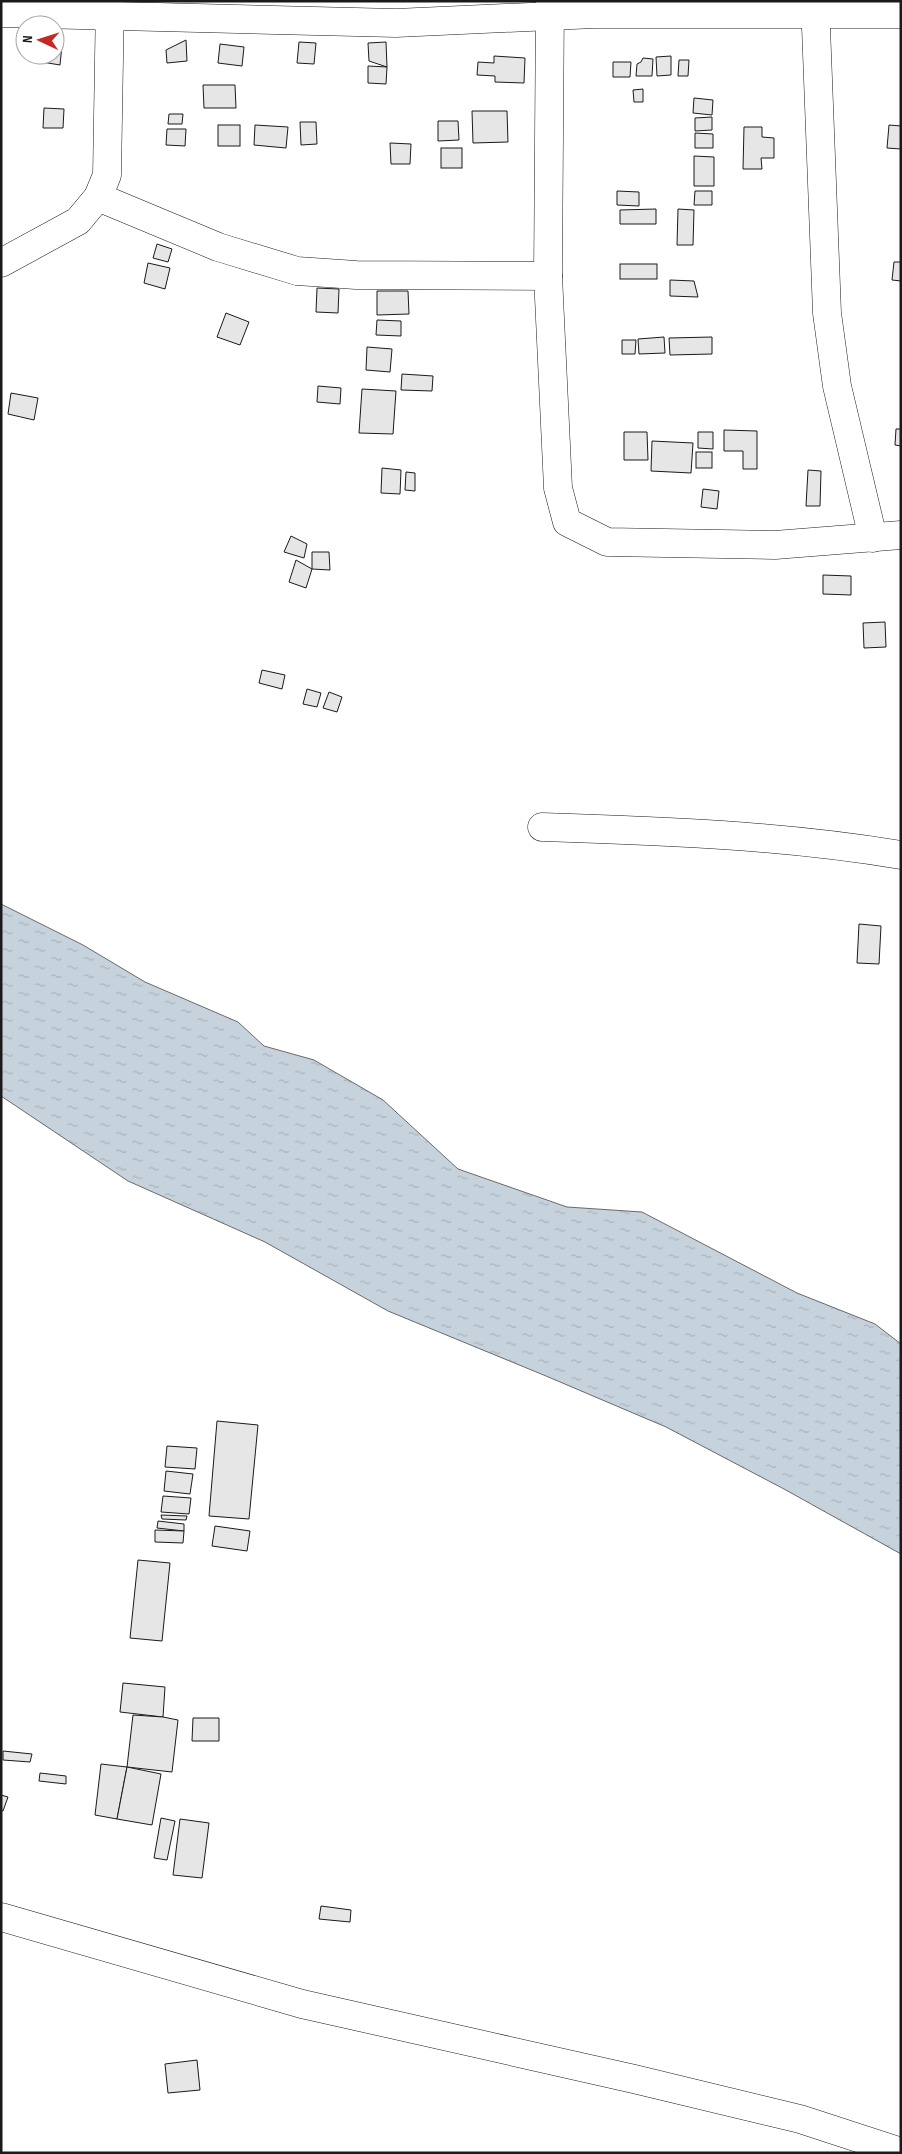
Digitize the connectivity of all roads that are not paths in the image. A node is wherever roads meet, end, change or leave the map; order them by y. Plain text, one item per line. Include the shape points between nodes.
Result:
1 (110, 8) edge
2 (550, 8) edge
3 (814, 8) edge
4 (1, 13) edge
5 (901, 14) edge
6 (98, 197) junction
7 (1, 262) edge
8 (548, 276) junction
9 (901, 535) edge
10 (873, 538) junction
11 (542, 827) dead end
12 (901, 855) edge
13 (1, 1917) edge
14 (901, 2152) edge

1 - 2 street via 396,23
1 - 4 street
1 - 6 street via 107,176
2 - 3 street via 594,14
2 - 8 street
3 - 5 street
3 - 10 street via 828,313 837,386
6 - 7 street via 78,221
6 - 8 street via 218,247 297,271 356,275
8 - 10 street via 558,488 568,522 607,542 775,545
9 - 10 street
11 - 12 street via 699,833 850,846
13 - 14 street via 302,2004 800,2119

